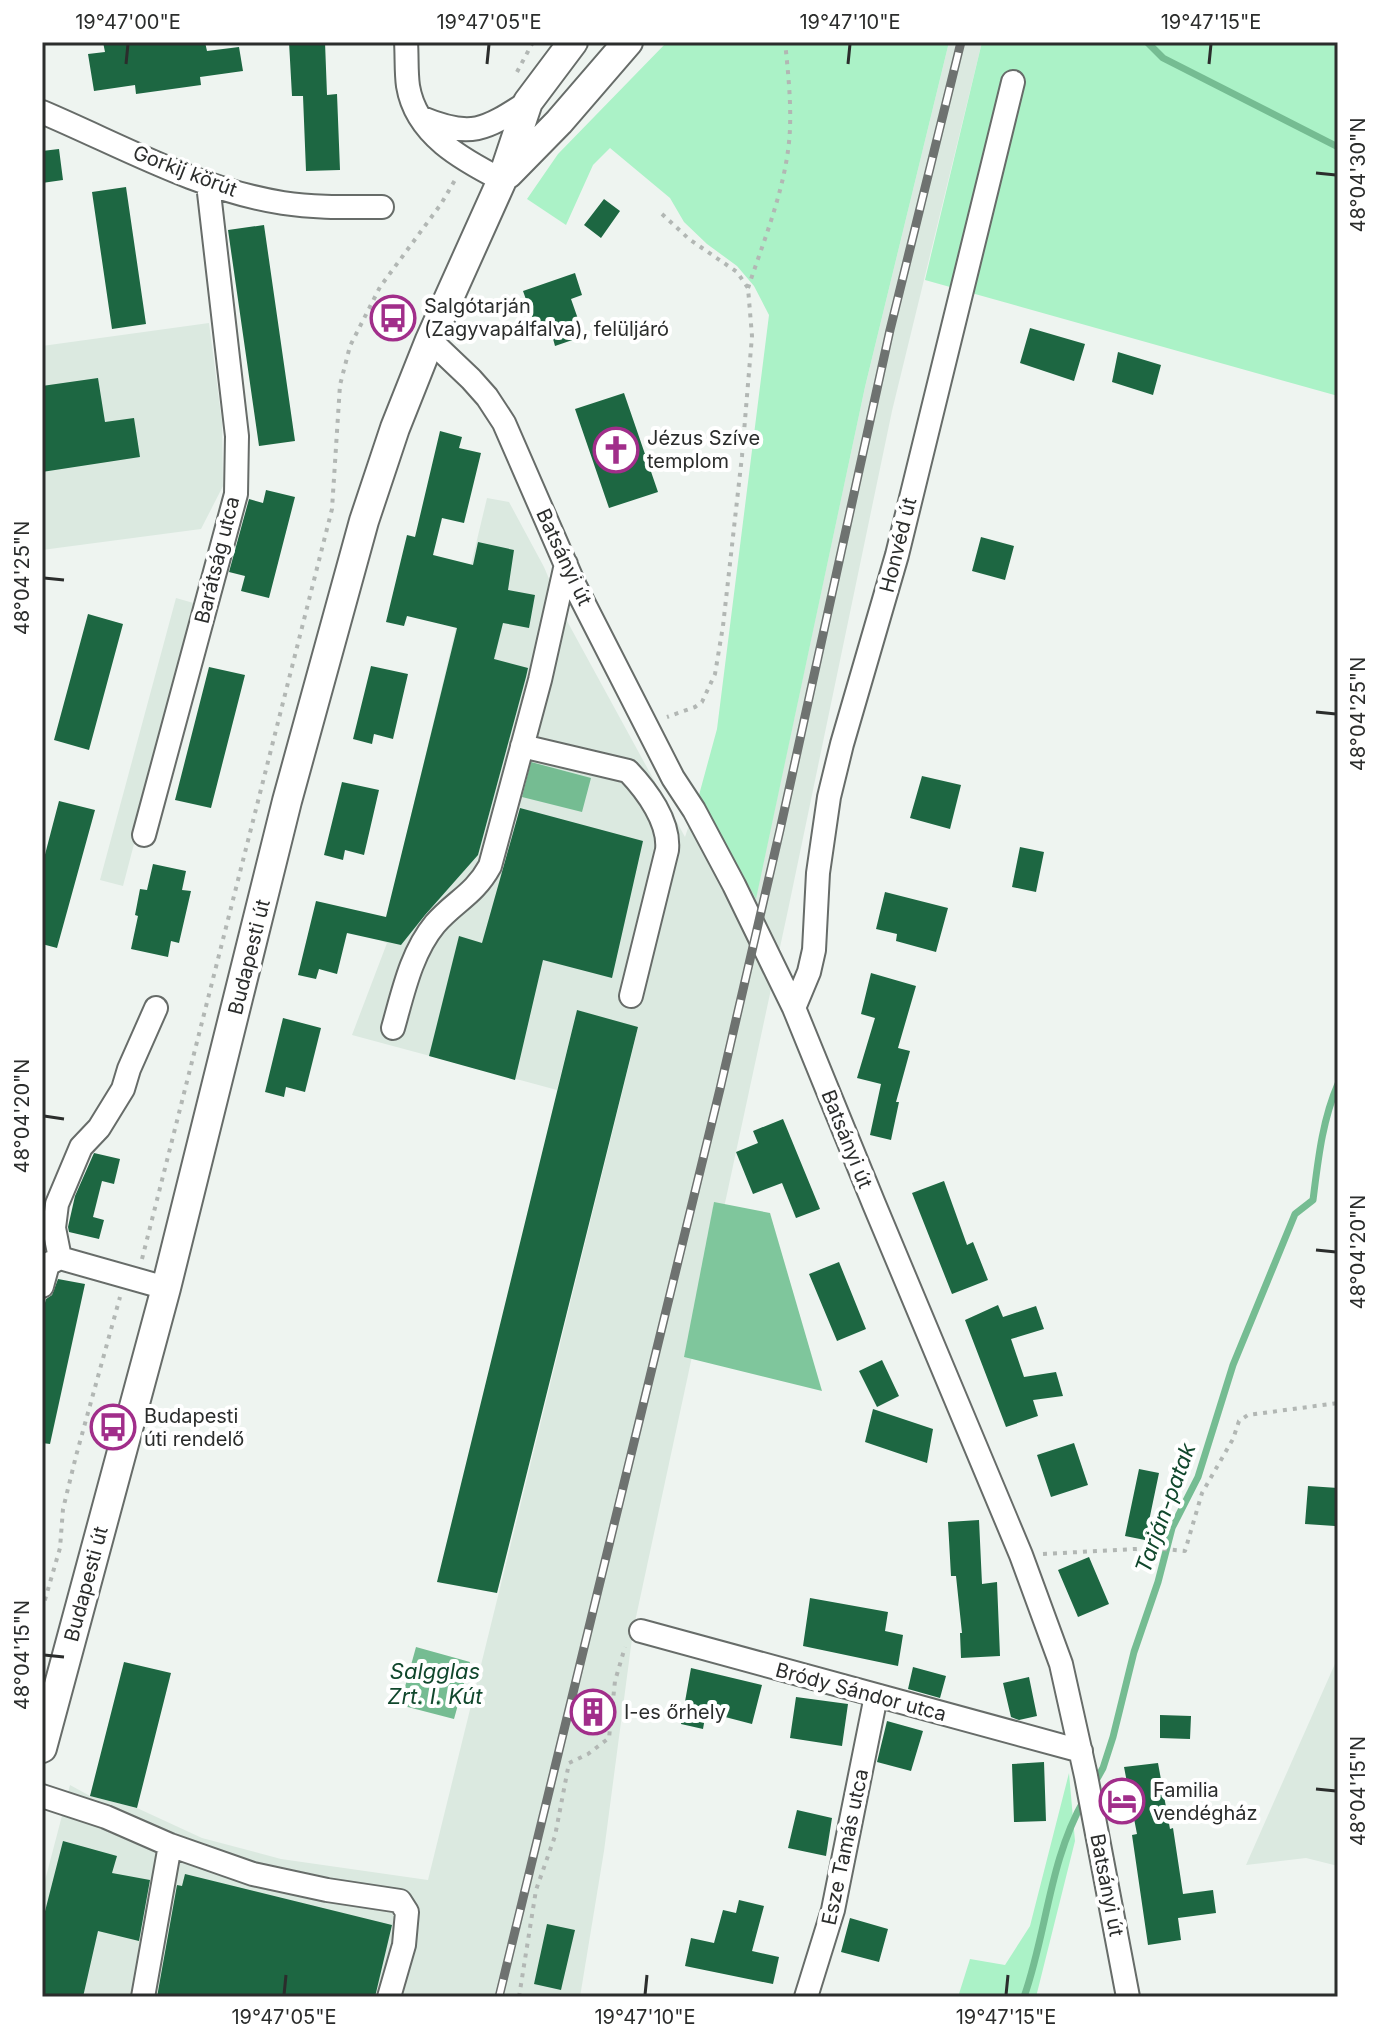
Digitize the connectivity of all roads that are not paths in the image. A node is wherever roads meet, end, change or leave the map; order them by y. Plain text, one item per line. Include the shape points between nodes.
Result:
1 (406, 42) edge
2 (573, 42) edge
3 (628, 42) edge
4 (1013, 82) dead end
5 (528, 102) junction
6 (42, 112) edge
7 (421, 118) junction
8 (502, 180) junction
9 (208, 184) junction
10 (382, 207) dead end
11 (430, 340) junction
12 (566, 564) junction
13 (522, 746) junction
14 (144, 835) dead end
15 (631, 996) dead end
16 (156, 1008) dead end
17 (794, 1008) junction
18 (393, 1028) dead end
19 (60, 1258) junction
20 (42, 1286) edge
21 (166, 1288) junction
22 (641, 1631) road end
23 (876, 1696) junction
24 (42, 1748) edge
25 (1081, 1751) junction
26 (42, 1796) edge
27 (170, 1845) junction
28 (143, 1997) edge
29 (389, 1997) edge
30 (806, 1997) edge
31 (1128, 1997) edge

1 - 7 street via 408,88
2 - 5 main road, Budapesti út
3 - 8 main road
4 - 17 street, Honvéd út via 897,555 829,797 814,950
5 - 7 street, Budapesti út via 489,127 444,127
5 - 8 main road, Budapesti út
6 - 9 street, Gorkij körút
7 - 8 street via 451,153
8 - 11 main road, Budapesti út
9 - 10 street, Gorkij körút via 285,203
9 - 14 street, Barátság utca via 237,436 236,494
11 - 12 street, Batsányi út via 471,379 504,423
11 - 21 main road, Budapesti út via 368,507 326,653
12 - 13 street
12 - 17 street, Batsányi út
13 - 15 street via 628,771 667,831 667,850
13 - 18 street via 490,866 480,884 436,923 420,947
16 - 19 street via 123,1089 81,1147 57,1204 54,1228
17 - 25 street, Batsányi út via 1021,1555 1061,1664
19 - 20 street via 48,1264
19 - 21 street
21 - 24 main road, Budapesti út
22 - 23 street, Bródy Sándor utca
23 - 25 street, Bródy Sándor utca
23 - 30 street, Esze Tamás utca via 833,1910
25 - 31 street, Batsányi út
26 - 27 street
27 - 28 street
27 - 29 street via 253,1874 400,1901 407,1912 404,1945

